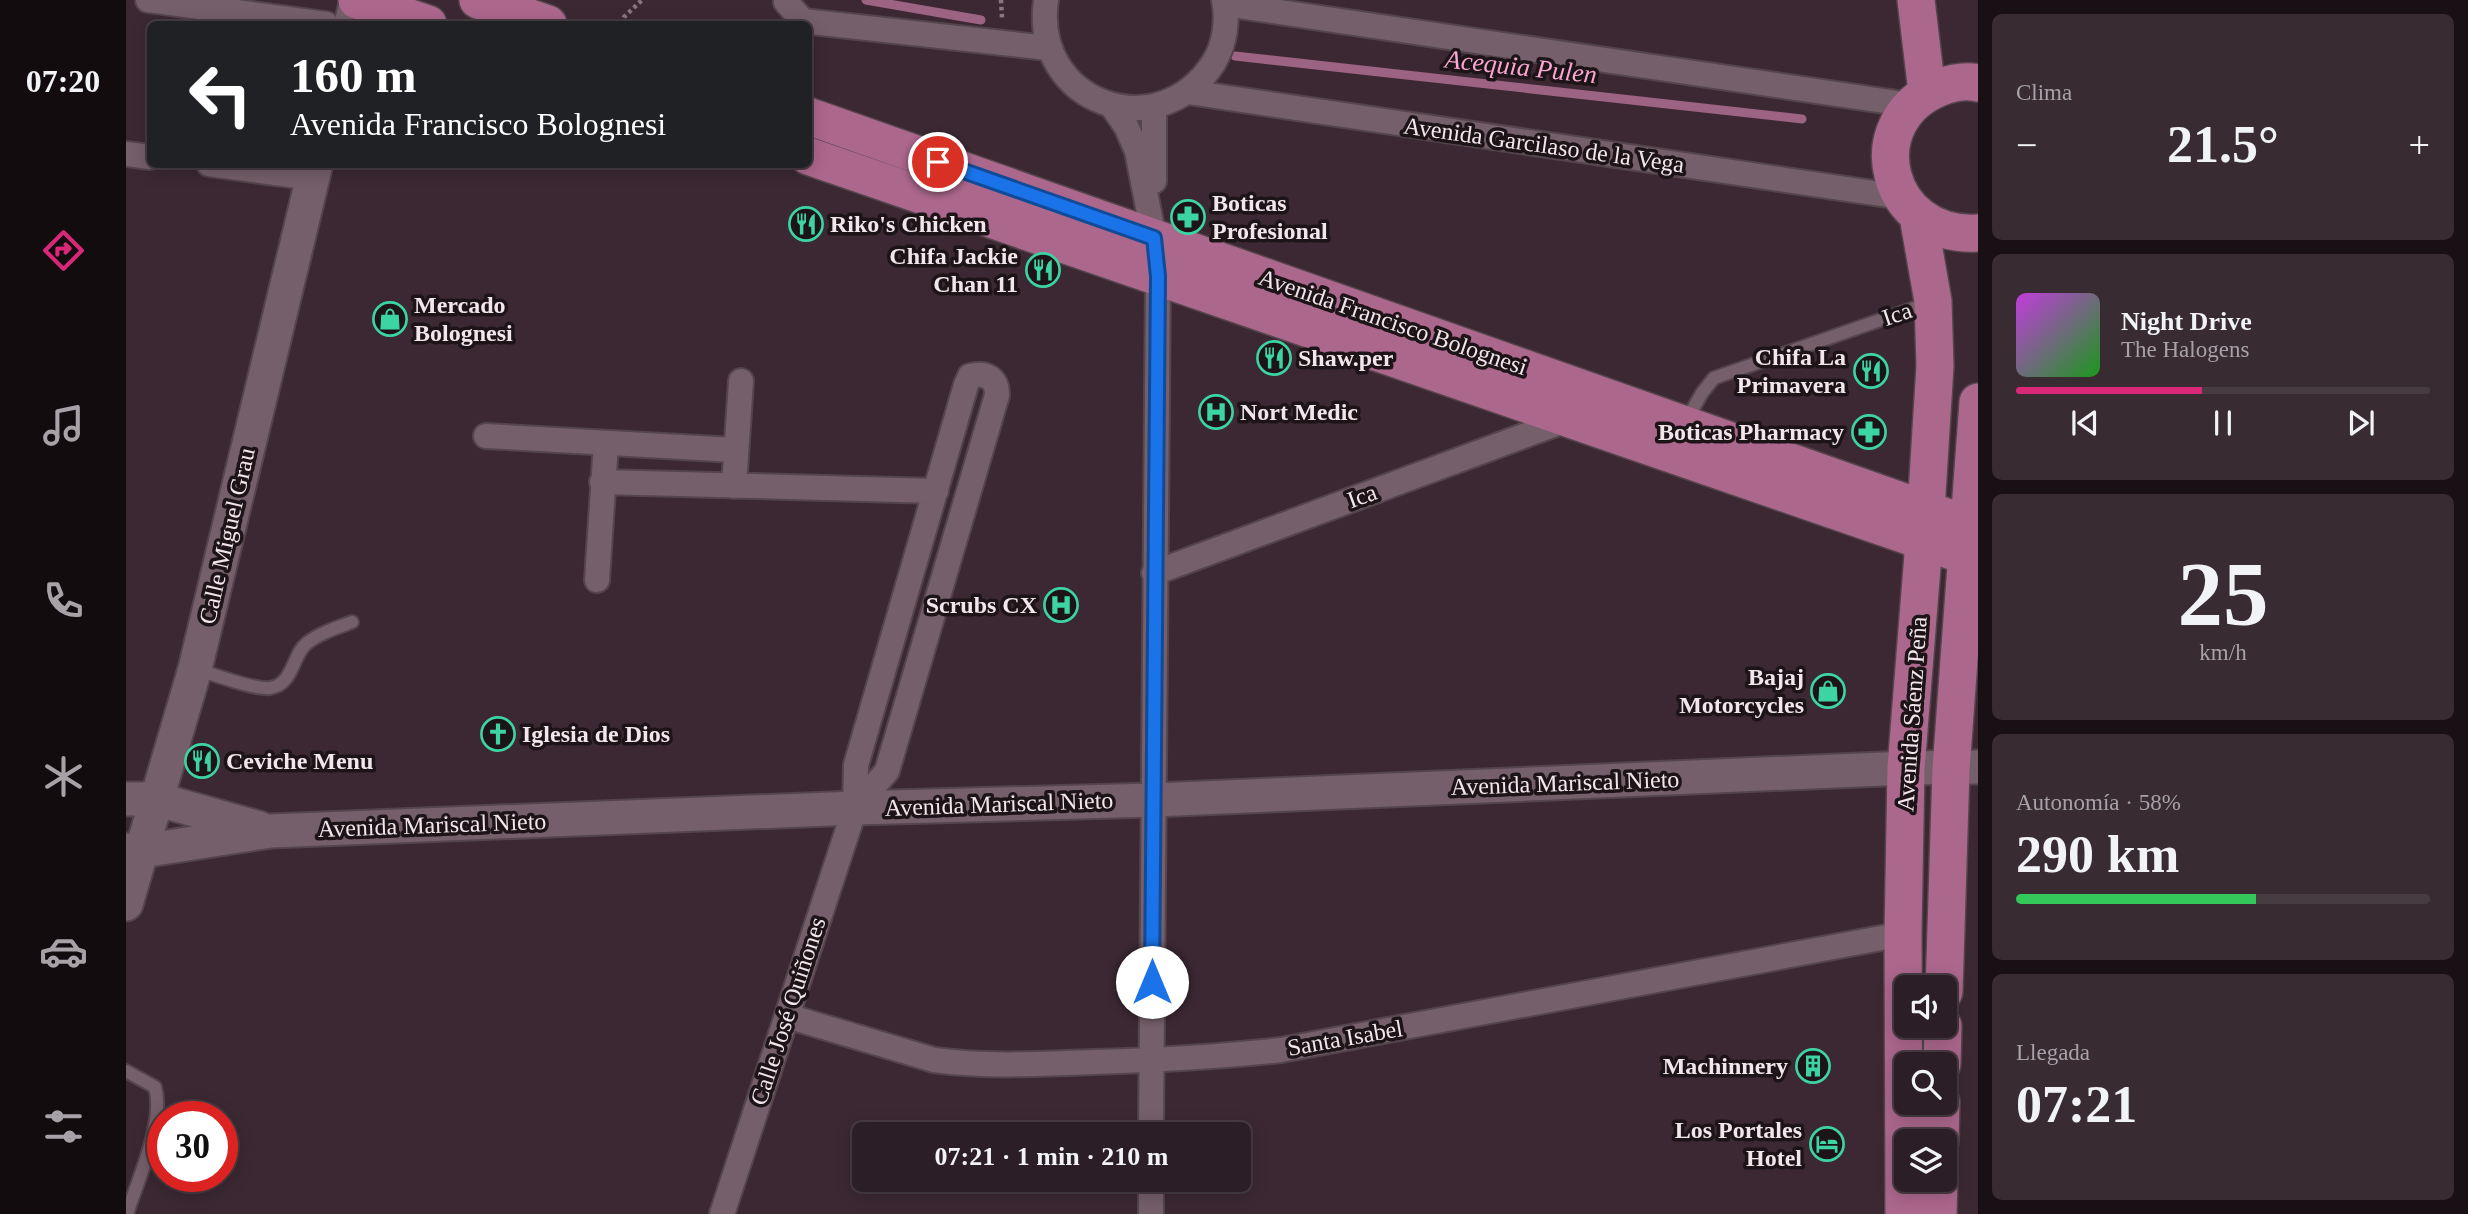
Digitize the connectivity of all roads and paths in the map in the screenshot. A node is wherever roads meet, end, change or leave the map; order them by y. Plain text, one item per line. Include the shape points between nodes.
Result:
1 (148, 0) edge
2 (357, 0) edge
3 (478, 0) edge
4 (642, 0) edge
5 (787, 0) edge
6 (1046, 0) edge
7 (1916, 0) edge
8 (1224, 2) edge
9 (304, 21) edge
10 (352, 21) edge
11 (419, 21) edge
12 (539, 21) edge
13 (622, 21) edge
14 (803, 21) edge
15 (812, 22) edge
16 (1048, 48) junction
17 (1978, 83) edge
18 (1188, 92) junction
19 (1919, 98) junction
20 (1112, 106) junction
21 (1154, 106) junction
22 (812, 117) edge
23 (126, 154) edge
24 (147, 157) edge
25 (812, 157) edge
26 (269, 168) edge
27 (314, 171) edge
28 (1909, 207) junction
29 (1978, 233) edge
30 (1154, 238) junction
31 (1158, 276) junction
32 (1933, 301) junction
33 (741, 381) dead end
34 (1978, 402) edge
35 (1569, 419) junction
36 (1684, 424) junction
37 (486, 436) dead end
38 (606, 443) junction
39 (735, 450) junction
40 (602, 482) junction
41 (734, 486) junction
42 (936, 491) junction
43 (1926, 526) junction
44 (1973, 542) edge
45 (1154, 573) junction
46 (597, 580) dead end
47 (352, 622) dead end
48 (195, 669) junction
49 (1906, 768) junction
50 (1964, 768) edge
51 (141, 799) edge
52 (1153, 800) junction
53 (856, 808) junction
54 (271, 831) junction
55 (134, 850) edge
56 (126, 904) edge
57 (1903, 934) junction
58 (1946, 975) edge
59 (787, 1016) junction
60 (1152, 1060) junction
61 (130, 1072) edge
62 (1151, 1122) edge
63 (1151, 1192) edge
64 (1939, 1192) edge
65 (127, 1214) edge
66 (722, 1214) edge
67 (1151, 1214) edge
68 (1905, 1214) edge
69 (1938, 1214) edge

1 - 9 street
2 - 10 main road
2 - 11 main road
3 - 12 main road
4 - 13 path
5 - 14 street
6 - 16 street via 1043,20
7 - 19 main road
8 - 18 street via 1225,29 1219,53 1206,75
8 - 19 street
15 - 16 street
16 - 20 street via 1070,81
17 - 19 main road via 1950,83
18 - 21 street
18 - 28 street, Avenida Garcilaso de la Vega
19 - 28 main road, Avenida Sáenz Peña via 1897,125 1891,149 1891,174
20 - 21 street
20 - 30 street via 1137,151
21 - 30 street
22 - 30 main road, Avenida Francisco Bolognesi
23 - 24 street
25 - 31 main road, Avenida Francisco Bolognesi
26 - 27 street
27 - 48 main road, Calle Miguel Grau
28 - 29 main road via 1935,227
28 - 32 main road, Avenida Sáenz Peña
30 - 31 street
30 - 36 main road, Avenida Francisco Bolognesi
31 - 35 main road, Avenida Francisco Bolognesi
31 - 45 street
32 - 36 lane, Ica via 1714,378
32 - 43 main road, Avenida Sáenz Peña via 1935,366
33 - 39 street
34 - 44 main road, Avenida Sáenz Peña
35 - 43 main road, Avenida Francisco Bolognesi
35 - 45 street, Ica
36 - 43 main road, Avenida Francisco Bolognesi
37 - 38 street
38 - 39 street
38 - 40 street
39 - 41 street
40 - 41 street
40 - 46 street
41 - 42 street
42 - 53 street via 856,765
42 - 53 street via 966,385 970,376 986,375 994,380 997,395 887,771
43 - 44 main road, Avenida Francisco Bolognesi
43 - 49 main road, Avenida Sáenz Peña
44 - 50 main road, Avenida Sáenz Peña
45 - 52 street
47 - 48 lane via 304,645 286,680 271,688
48 - 51 main road, Calle Miguel Grau
49 - 50 main road, Avenida Mariscal Nieto
49 - 52 main road, Avenida Mariscal Nieto
49 - 57 main road, Avenida Sáenz Peña
50 - 58 main road, Avenida Sáenz Peña
51 - 54 main road, Avenida Mariscal Nieto
51 - 55 main road, Calle Miguel Grau
52 - 53 main road, Avenida Mariscal Nieto
52 - 60 street
53 - 54 main road, Avenida Mariscal Nieto
53 - 59 street, Calle José Quiñones
54 - 55 main road, Avenida Mariscal Nieto
55 - 56 main road, Calle Miguel Grau
57 - 60 street, Santa Isabel via 1282,1050
57 - 68 main road, Avenida Sáenz Peña
59 - 60 street, Santa Isabel via 934,1060 1020,1065
59 - 66 street, Calle José Quiñones
60 - 62 street
61 - 65 lane via 155,1087 159,1101 156,1125
63 - 67 street
64 - 69 main road

